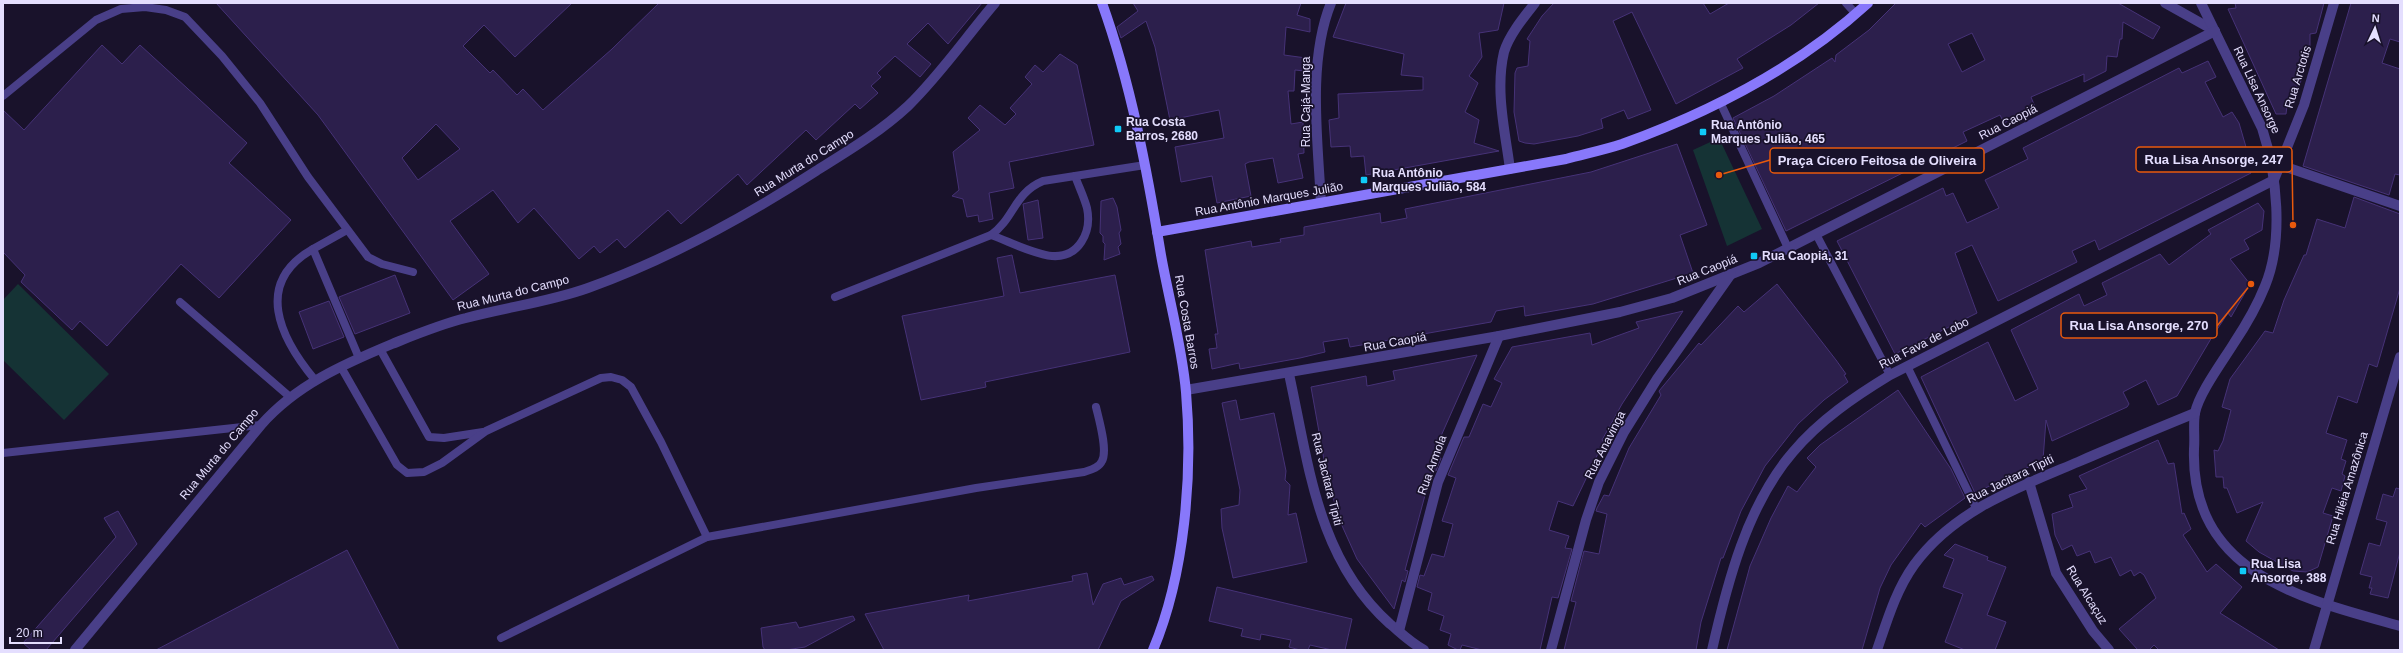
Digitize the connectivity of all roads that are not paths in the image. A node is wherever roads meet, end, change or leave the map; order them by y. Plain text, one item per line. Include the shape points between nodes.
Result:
1 (995, 3) edge
2 (1102, 3) edge
3 (1331, 3) edge
4 (1535, 3) edge
5 (1846, 3) edge
6 (1868, 3) edge
7 (2165, 3) edge
8 (2201, 3) edge
9 (2334, 3) edge
10 (1856, 14) junction
11 (2215, 31) junction
12 (3, 96) edge
13 (1720, 102) junction
14 (1145, 164) junction
15 (2280, 166) junction
16 (1510, 169) junction
17 (1075, 176) junction
18 (2274, 180) junction
19 (1321, 203) junction
20 (2400, 206) edge
21 (347, 230) junction
22 (1158, 232) junction
23 (1816, 234) junction
24 (991, 235) junction
25 (1788, 248) junction
26 (313, 249) junction
27 (413, 272) dead end
28 (1731, 274) junction
29 (835, 297) dead end
30 (180, 302) dead end
31 (1499, 336) junction
32 (380, 349) junction
33 (2400, 357) edge
34 (359, 358) junction
35 (1908, 366) junction
36 (341, 367) junction
37 (1289, 374) junction
38 (1890, 375) junction
39 (315, 380) junction
40 (1186, 390) junction
41 (290, 397) junction
42 (1096, 407) dead end
43 (2195, 413) junction
44 (261, 425) junction
45 (486, 431) junction
46 (3, 453) edge
47 (2029, 482) junction
48 (1976, 508) junction
49 (707, 537) junction
50 (2326, 605) junction
51 (2400, 626) edge
52 (1399, 631) junction
53 (501, 638) dead end
54 (75, 650) edge
55 (1153, 650) edge
56 (1424, 650) edge
57 (1551, 650) edge
58 (1712, 650) edge
59 (1877, 650) edge
60 (2109, 650) edge
61 (2314, 650) edge

1 - 32 street, Rua Murta do Campo via 908,105 871,137 763,204 702,238 588,288 463,319 426,330
2 - 14 street, Rua Costa Barros via 1121,61
3 - 19 street, Rua Cajá-Manga via 1326,15 1318,63
4 - 16 street via 1522,18 1504,51 1502,64 1502,111
5 - 10 lane
6 - 10 street, Rua Antônio Marques Julião
7 - 11 street
8 - 11 street, Rua Lisa Ansorge
9 - 15 street, Rua Arctotis via 2304,104
10 - 13 street, Rua Antônio Marques Julião via 1828,37 1774,73
11 - 18 street, Rua Lisa Ansorge via 2262,128
11 - 23 street, Rua Caopiá
12 - 21 lane via 96,20 121,9 145,7 166,10 185,17 222,56 260,103 308,177
13 - 16 street, Rua Antônio Marques Julião via 1621,144 1566,159
13 - 25 lane
14 - 17 lane
14 - 22 street, Rua Costa Barros
15 - 18 street, Rua Arctotis
15 - 20 street
16 - 19 street, Rua Antônio Marques Julião
17 - 24 lane via 1042,181 1030,186 1021,195 1000,229
17 - 24 lane via 1087,209 1087,230 1080,247 1068,254 1051,256
18 - 35 street, Rua Fava de Lobo
18 - 43 street, Rua Lisa Ansorge via 2276,235 2266,285 2253,312 2212,378
19 - 22 street, Rua Antônio Marques Julião
21 - 26 lane
21 - 27 lane via 368,257 382,264
22 - 40 street, Rua Costa Barros
23 - 25 street, Rua Caopiá
23 - 38 lane
24 - 29 lane
25 - 28 street, Rua Caopiá
26 - 34 lane
26 - 39 lane via 290,266 281,278 278,295 283,332
28 - 31 street, Rua Caopiá via 1672,298 1620,312
28 - 57 street, Rua Anavinga via 1657,379 1624,432 1603,475 1586,520
30 - 41 lane
31 - 37 street, Rua Caopiá
31 - 52 street, Rua Armola via 1438,482
32 - 34 street, Rua Murta do Campo
32 - 45 lane via 429,437 444,438
33 - 50 street, Rua Hiléia Amazônica
34 - 36 street, Rua Murta do Campo
35 - 38 street, Rua Fava de Lobo
35 - 48 lane
36 - 39 street, Rua Murta do Campo
36 - 45 lane via 397,465 407,473 424,472 442,464
37 - 40 street, Rua Caopiá
37 - 52 street, Rua Jacitara Tipiti via 1317,504 1328,538 1349,578 1372,608
38 - 58 street, Rua Fava de Lobo via 1852,398 1822,423 1792,453 1766,492 1744,538 1727,588
39 - 41 street, Rua Murta do Campo
40 - 55 street, Rua Costa Barros via 1188,464 1183,520 1174,581
41 - 44 street, Rua Murta do Campo via 276,407
42 - 49 lane via 1104,448 1102,461 1095,468 1084,472 976,488
43 - 47 street, Rua Jacitara Tipiti
43 - 50 street, Rua Lisa Ansorge via 2196,485 2210,523 2226,548 2250,569
44 - 46 lane
44 - 54 street, Rua Murta do Campo
45 - 49 lane via 601,378 622,380 631,387 661,442
47 - 48 street, Rua Jacitara Tipiti
47 - 60 street, Rua Alcaçuz via 2056,573 2088,624
48 - 59 street, Rua Jacitara Tipiti via 1934,542 1915,564 1894,601
49 - 53 lane
50 - 51 street, Rua Lisa Ansorge
50 - 61 street, Rua Hiléia Amazônica
52 - 56 street, Rua Jacitara Tipiti

